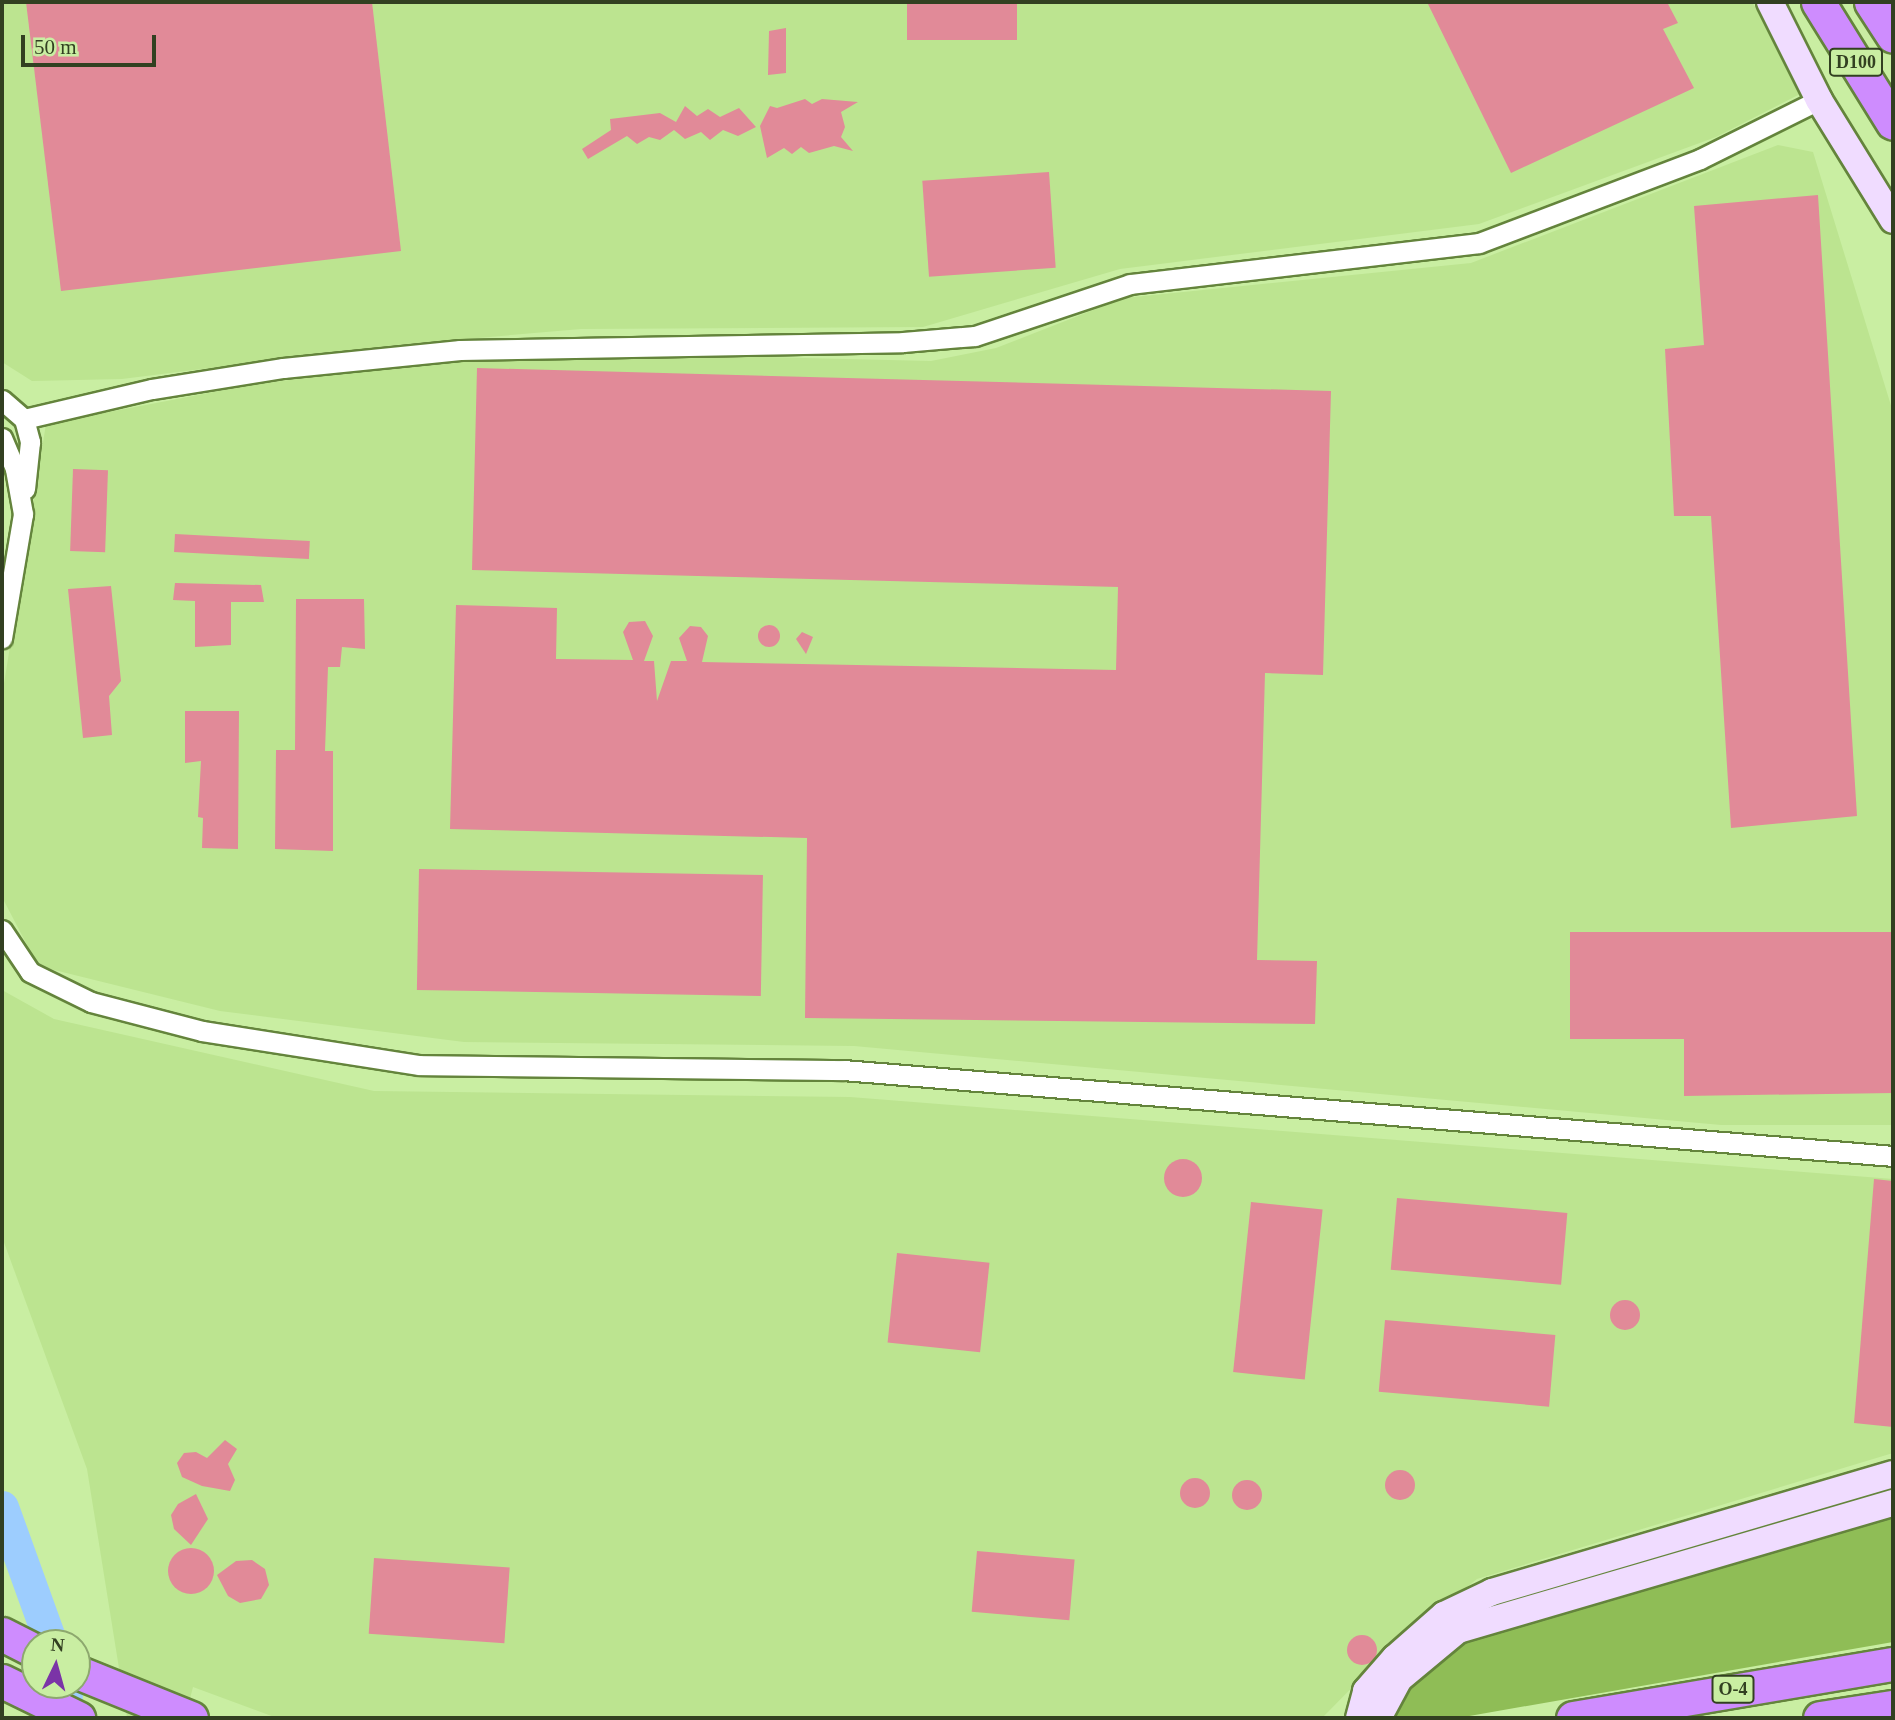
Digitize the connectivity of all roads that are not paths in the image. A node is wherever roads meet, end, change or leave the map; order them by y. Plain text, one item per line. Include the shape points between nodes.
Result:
1 (1770, 2) edge
2 (1818, 2) edge
3 (1871, 2) edge
4 (1893, 36) edge
5 (1819, 100) junction
6 (1893, 123) edge
7 (1893, 220) edge
8 (2, 400) edge
9 (24, 419) junction
10 (2, 438) edge
11 (23, 514) junction
12 (2, 638) edge
13 (2, 930) edge
14 (1893, 1156) edge
15 (1893, 1474) edge
16 (1893, 1503) edge
17 (2, 1634) edge
18 (21, 1644) edge
19 (1893, 1664) edge
20 (91, 1678) edge
21 (2, 1681) edge
22 (1893, 1707) edge
23 (78, 1718) edge
24 (191, 1718) edge
25 (1359, 1718) edge
26 (1378, 1718) edge
27 (1573, 1718) edge
28 (1820, 1718) edge

1 - 5 main road
2 - 6 highway, D100
3 - 4 highway, D100
5 - 7 main road
5 - 9 street via 1700,159 1479,243 1130,284 975,336 903,342 460,350 283,368 152,389
8 - 9 street
9 - 11 street via 30,442
10 - 11 street via 15,469
11 - 12 street
13 - 14 street via 30,972 91,1002 202,1031 419,1065 843,1070
15 - 25 main road via 1492,1592 1444,1615 1395,1658 1366,1691
16 - 26 main road via 1458,1630 1399,1679
17 - 18 highway
19 - 27 highway, O-4
20 - 24 highway
21 - 23 highway
22 - 28 highway

